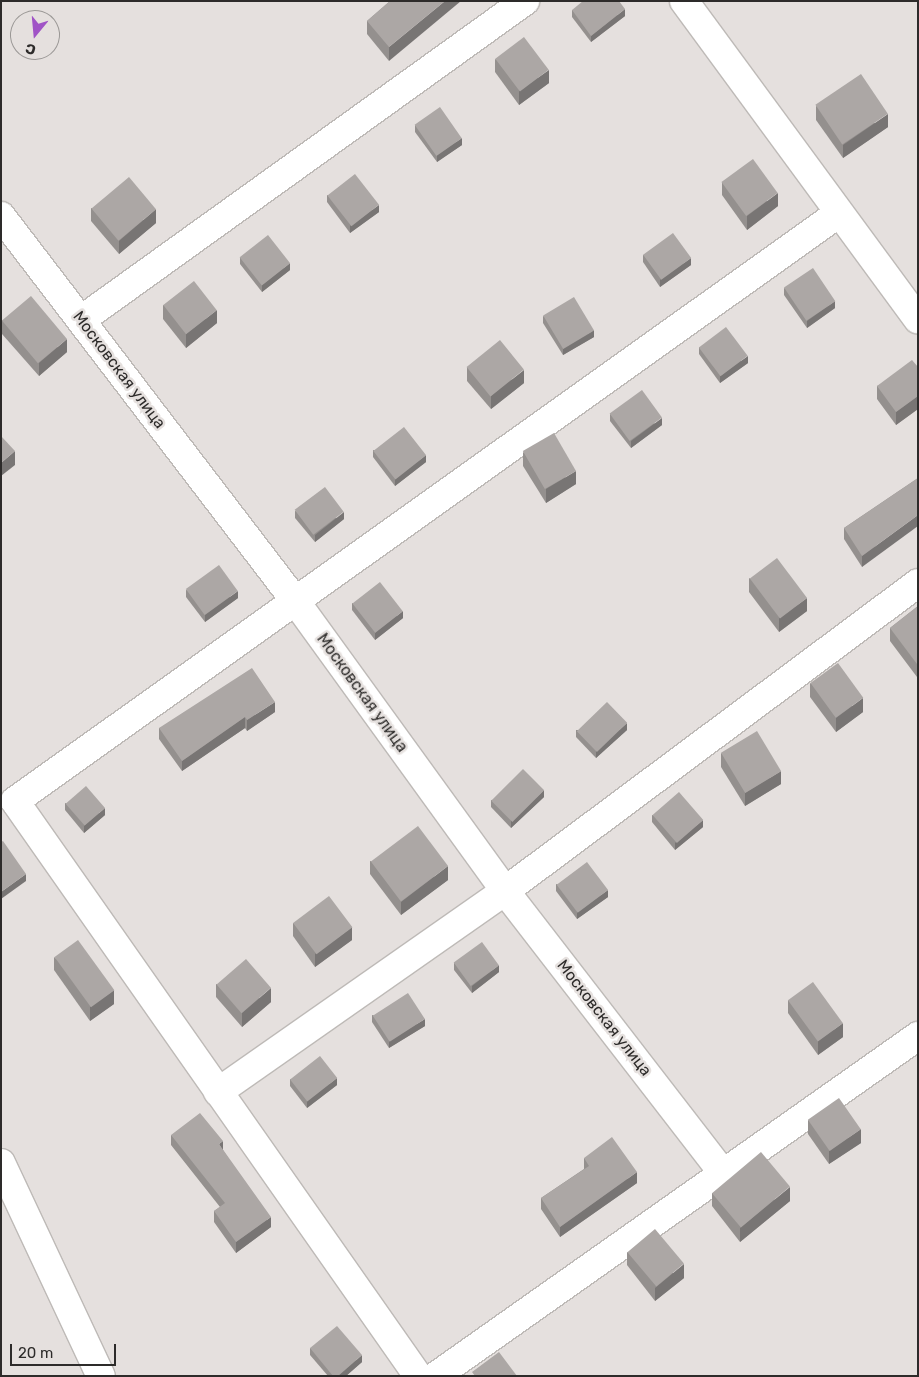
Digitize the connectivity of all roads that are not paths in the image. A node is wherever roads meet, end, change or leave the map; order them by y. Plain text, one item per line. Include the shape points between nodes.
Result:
1 (525, 1) edge
2 (684, 1) edge
3 (839, 213) junction
4 (1, 216) edge
5 (918, 319) edge
6 (81, 320) junction
7 (918, 583) edge
8 (296, 602) junction
9 (505, 890) junction
10 (918, 1036) edge
11 (218, 1092) junction
12 (1, 1163) edge
13 (722, 1172) junction
14 (101, 1376) edge
15 (418, 1376) edge
16 (436, 1376) edge

1 - 6 street
2 - 3 street
3 - 5 street
3 - 8 street
4 - 6 street, Московская улица
6 - 8 street, Московская улица
7 - 9 street
8 - 9 street, Московская улица
8 - 11 street via 15,801
9 - 11 street
9 - 13 street, Московская улица
10 - 13 street
11 - 15 street
12 - 14 street
13 - 16 street

